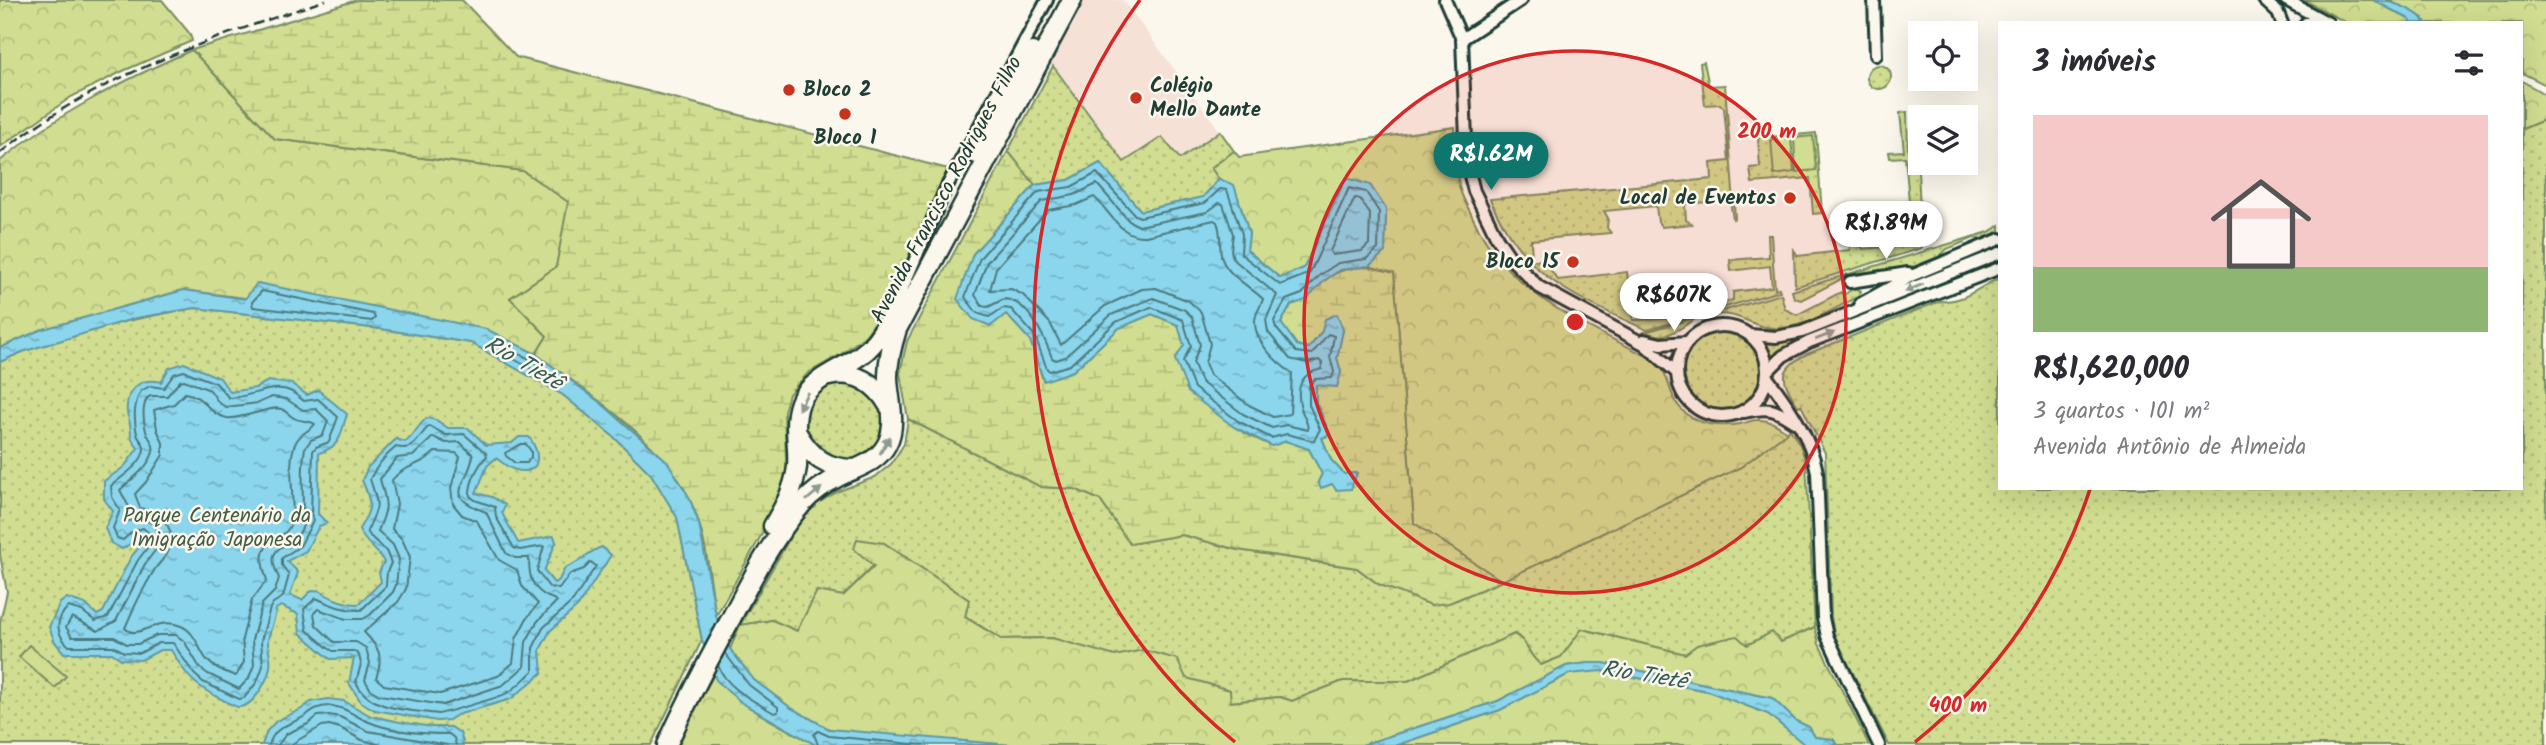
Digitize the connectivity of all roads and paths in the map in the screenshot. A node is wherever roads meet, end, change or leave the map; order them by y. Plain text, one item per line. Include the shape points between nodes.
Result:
1 (1047, 0) edge
2 (1060, 0) edge
3 (1072, 0) edge
4 (1445, 0) edge
5 (1521, 0) edge
6 (1874, 0) edge
7 (2264, 0) edge
8 (2286, 0) edge
9 (2281, 21) edge
10 (2324, 21) edge
11 (1462, 39) junction
12 (1876, 55) dead end
13 (1492, 148) dead end
14 (1466, 151) junction
15 (1998, 240) edge
16 (1998, 254) edge
17 (1931, 268) junction
18 (1998, 269) edge
19 (1864, 301) junction
20 (891, 314) junction
21 (1837, 319) junction
22 (1750, 335) junction
23 (1632, 337) junction
24 (1687, 342) junction
25 (1676, 373) junction
26 (1767, 374) junction
27 (825, 377) junction
28 (891, 408) junction
29 (1740, 412) junction
30 (1796, 423) junction
31 (797, 433) junction
32 (855, 469) junction
33 (731, 609) junction
34 (695, 677) junction
35 (657, 745) edge
36 (667, 745) edge
37 (1879, 745) edge

1 - 20 street via 947,186
2 - 20 main road, Avenida Francisco Rodrigues Filho
3 - 28 main road, Avenida Francisco Rodrigues Filho via 897,329 888,364
4 - 11 street
5 - 11 street
6 - 12 street
7 - 9 street
8 - 10 street
11 - 14 street
13 - 14 street
14 - 23 street via 1484,215 1518,267 1554,297
15 - 17 street
16 -> 21 street
17 - 19 street
17 - 19 street via 1850,282 1867,286 1870,293
26 -> 18 street via 1783,356 1810,342
19 - 21 street
20 - 27 main road, Avenida Francisco Rodrigues Filho via 864,353
21 - 22 street via 1789,336
22 - 24 street via 1724,325 1698,332
22 - 26 street via 1763,352
23 - 24 street via 1661,344
23 - 25 street
24 - 25 street
25 - 29 street via 1684,396 1703,412 1727,416
26 - 29 street via 1758,398
26 - 30 street
27 - 28 main road via 846,374 869,382
27 -> 31 main road, Avenida Francisco Rodrigues Filho via 803,397
32 -> 28 main road, Avenida Francisco Rodrigues Filho via 882,453 889,441
29 - 30 street via 1777,410
30 - 37 street via 1810,445 1817,472 1827,636
31 - 32 main road via 821,462
31 - 33 main road, Avenida Francisco Rodrigues Filho via 792,492
33 -> 32 main road, Avenida Francisco Rodrigues Filho via 804,502
33 - 34 main road, Avenida Francisco Rodrigues Filho
34 - 35 main road, Avenida Francisco Rodrigues Filho
34 - 36 main road, Avenida Francisco Rodrigues Filho

